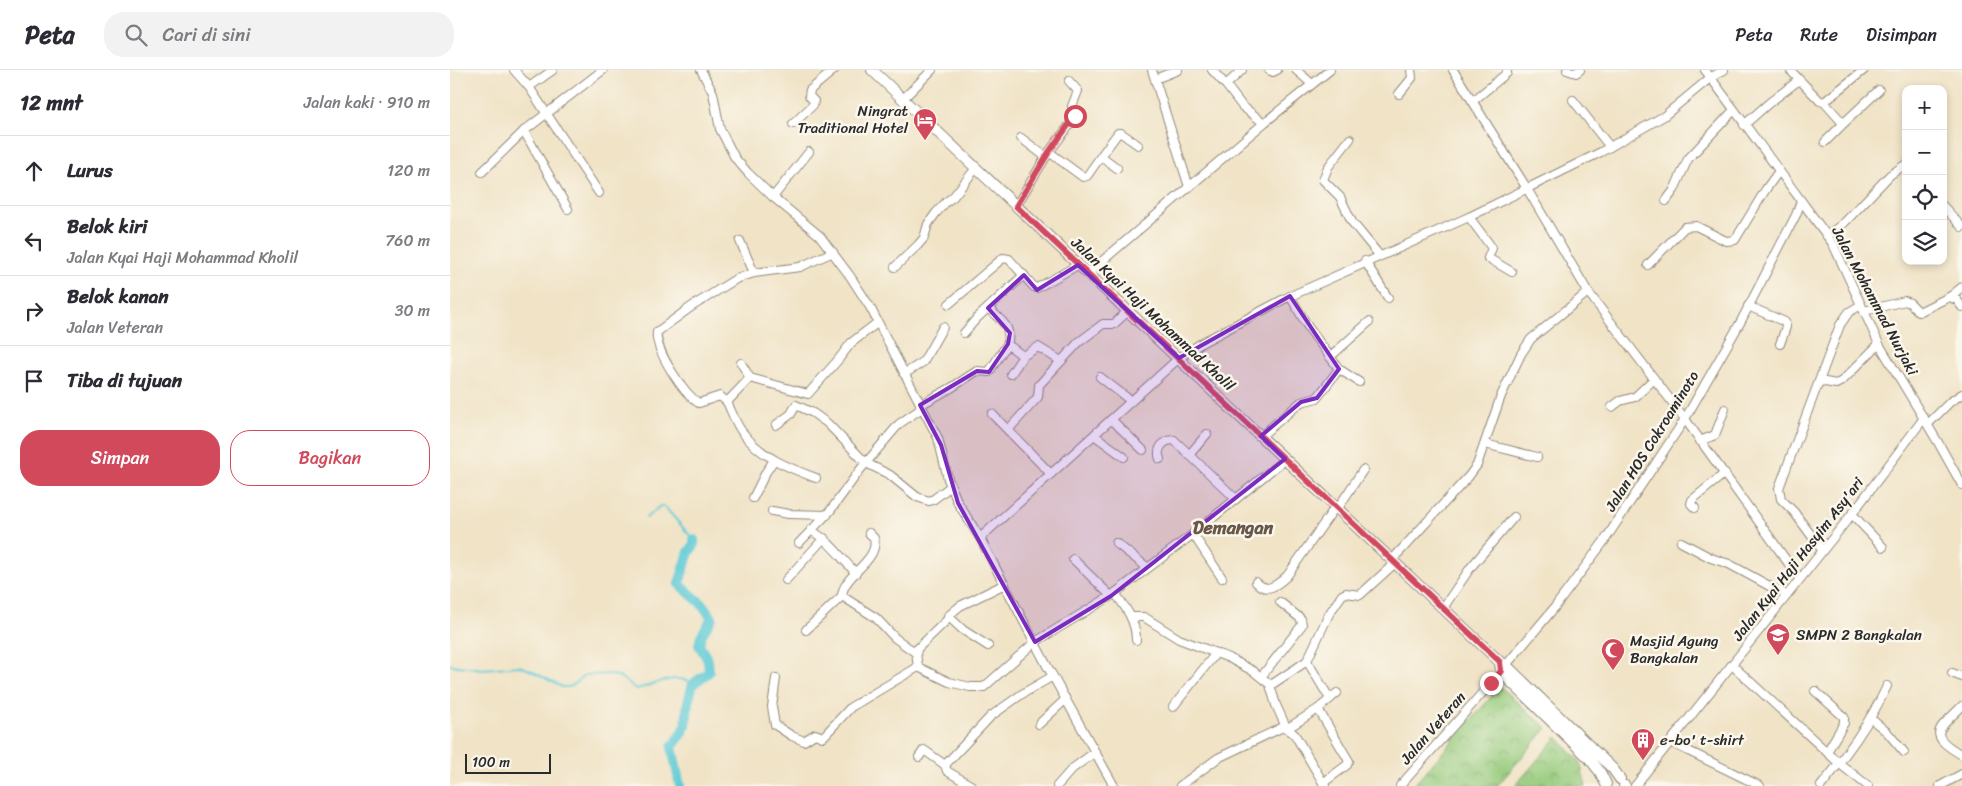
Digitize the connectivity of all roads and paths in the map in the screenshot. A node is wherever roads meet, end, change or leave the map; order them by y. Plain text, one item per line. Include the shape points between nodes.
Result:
1 (514, 70) edge
2 (553, 70) edge
3 (603, 70) edge
4 (701, 70) edge
5 (834, 70) edge
6 (872, 70) edge
7 (932, 70) edge
8 (1152, 70) edge
9 (1178, 70) edge
10 (1212, 70) edge
11 (1242, 70) edge
12 (1269, 70) edge
13 (1277, 70) edge
14 (1296, 70) edge
15 (1330, 70) edge
16 (1411, 70) edge
17 (1453, 70) edge
18 (1506, 70) edge
19 (1567, 70) edge
20 (1580, 70) edge
21 (1705, 70) edge
22 (1724, 70) edge
23 (1790, 70) edge
24 (1864, 70) edge
25 (1710, 78) junction
26 (1155, 79) junction
27 (1799, 80) junction
28 (1070, 81) dead end
29 (1312, 84) junction
30 (1226, 85) junction
31 (529, 87) junction
32 (1879, 90) dead end
33 (1399, 94) dead end
34 (903, 99) junction
35 (1573, 100) dead end
36 (1474, 101) junction
37 (1824, 102) junction
38 (1734, 110) junction
39 (547, 113) junction
40 (1845, 122) junction
41 (1264, 123) junction
42 (793, 124) dead end
43 (1744, 125) junction
44 (524, 131) junction
45 (1020, 138) dead end
46 (1350, 138) dead end
47 (1825, 142) dead end
48 (1138, 145) dead end
49 (1610, 147) junction
50 (809, 152) dead end
51 (1048, 154) junction
52 (1101, 156) junction
53 (1902, 167) edge
54 (976, 168) junction
55 (1117, 168) dead end
56 (1779, 171) junction
57 (482, 172) dead end
58 (1189, 187) junction
59 (1526, 187) junction
60 (599, 193) dead end
61 (773, 197) junction
62 (1666, 201) dead end
63 (1801, 201) junction
64 (1016, 206) junction
65 (568, 209) dead end
66 (1947, 210) edge
67 (1808, 211) junction
68 (1796, 215) junction
69 (1469, 216) junction
70 (1962, 227) edge
71 (1828, 236) junction
72 (740, 241) dead end
73 (833, 252) junction
74 (1379, 256) junction
75 (1365, 261) junction
76 (1078, 264) junction
77 (1648, 265) dead end
78 (895, 267) dead end
79 (1512, 272) dead end
80 (754, 273) junction
81 (1087, 274) junction
82 (1024, 275) junction
83 (1962, 287) edge
84 (1588, 292) junction
85 (1290, 296) junction
86 (1951, 297) junction
87 (1388, 298) dead end
88 (949, 304) dead end
89 (1748, 306) junction
90 (1962, 307) edge
91 (988, 308) junction
92 (1862, 308) junction
93 (1127, 312) junction
94 (1370, 322) dead end
95 (877, 323) junction
96 (943, 327) dead end
97 (964, 333) dead end
98 (1780, 344) dead end
99 (1879, 344) junction
100 (1007, 345) junction
101 (1023, 356) junction
102 (1330, 357) junction
103 (1179, 358) junction
104 (1061, 361) junction
105 (741, 363) dead end
106 (1339, 369) junction
107 (904, 374) junction
108 (1011, 374) dead end
109 (750, 378) junction
110 (1100, 378) dead end
111 (1654, 379) junction
112 (1820, 381) junction
113 (1359, 382) dead end
114 (801, 392) junction
115 (1962, 394) edge
116 (1131, 401) junction
117 (727, 402) junction
118 (796, 405) junction
119 (921, 407) junction
120 (1612, 408) dead end
121 (1725, 409) dead end
122 (992, 414) dead end
123 (1685, 419) junction
124 (1112, 420) junction
125 (1926, 421) junction
126 (776, 425) dead end
127 (1008, 430) junction
128 (1207, 434) dead end
129 (1094, 435) junction
130 (1261, 436) junction
131 (1700, 441) junction
132 (1485, 444) junction
133 (1143, 450) dead end
134 (1189, 455) junction
135 (1124, 457) dead end
136 (1537, 457) dead end
137 (1160, 459) dead end
138 (1286, 459) junction
139 (774, 460) junction
140 (866, 463) junction
141 (1363, 470) dead end
142 (1724, 473) junction
143 (1051, 474) junction
144 (816, 478) dead end
145 (1961, 481) edge
146 (951, 486) junction
147 (753, 498) dead end
148 (1236, 499) junction
149 (1337, 507) junction
150 (1696, 508) dead end
151 (772, 511) dead end
152 (1852, 514) junction
153 (827, 515) junction
154 (1514, 517) dead end
155 (811, 530) junction
156 (869, 533) dead end
157 (1193, 534) junction
158 (824, 538) junction
159 (980, 538) junction
160 (1681, 542) dead end
161 (799, 543) dead end
162 (1116, 543) dead end
163 (1883, 547) dead end
164 (1822, 550) junction
165 (1073, 559) dead end
166 (1394, 562) junction
167 (1148, 568) junction
168 (856, 573) junction
169 (1222, 578) dead end
170 (1800, 578) junction
171 (786, 580) dead end
172 (1256, 582) dead end
173 (1005, 584) junction
174 (1113, 594) junction
175 (1786, 595) junction
176 (842, 596) junction
177 (1280, 602) dead end
178 (1443, 608) junction
179 (1131, 617) junction
180 (949, 618) junction
181 (806, 630) dead end
182 (1136, 640) dead end
183 (1035, 642) junction
184 (988, 646) dead end
185 (916, 653) junction
186 (1216, 653) junction
187 (1307, 661) junction
188 (1732, 665) junction
189 (1503, 666) junction
190 (918, 667) junction
191 (1952, 673) dead end
192 (1053, 676) junction
193 (1261, 677) junction
194 (776, 678) dead end
195 (1962, 678) edge
196 (1270, 685) junction
197 (1887, 686) dead end
198 (1815, 691) dead end
199 (1337, 693) dead end
200 (1066, 699) junction
201 (1330, 699) junction
202 (1962, 706) edge
203 (1173, 708) dead end
204 (1318, 709) junction
205 (1870, 718) junction
206 (1038, 724) dead end
207 (1564, 727) junction
208 (1287, 728) junction
209 (1670, 742) junction
210 (1095, 752) junction
211 (1827, 752) junction
212 (1904, 752) dead end
213 (1962, 755) edge
214 (918, 757) dead end
215 (1840, 764) junction
216 (945, 765) junction
217 (1962, 774) edge
218 (1623, 784) edge
219 (1324, 785) edge
220 (1606, 785) edge
221 (972, 786) edge
222 (1057, 786) edge
223 (1114, 786) edge
224 (1180, 786) edge
225 (1400, 786) edge
226 (1635, 786) edge
227 (1760, 786) edge
228 (1821, 786) edge
229 (1868, 786) edge
230 (1940, 786) edge

1 - 31 street
2 - 31 street
3 - 39 street
4 - 61 street via 713,93 724,140 735,158
5 - 42 street via 812,88 809,92 813,105
6 - 34 main road, Jalan Kyai Haji Mohammad Kholil
7 - 34 street
8 - 26 street
9 - 26 street
10 - 30 street
11 - 30 street
12 - 13 street
14 - 29 street
15 - 29 street
16 - 33 street via 1412,78
17 - 36 street
18 - 36 street via 1507,73
19 - 20 street via 1576,73
21 - 25 street, Jalan Mohammad Nurjaki
22 - 25 street
23 - 27 street
24 - 37 street
25 - 38 street, Jalan Mohammad Nurjaki
25 - 49 street via 1664,116
26 - 58 street
27 - 37 street via 1820,102
27 - 43 street
28 - 51 street via 1078,91 1072,106 1075,116
29 - 41 street
30 - 41 street via 1242,106
31 - 39 street
32 - 40 street
34 - 54 main road, Jalan Kyai Haji Mohammad Kholil
35 - 49 street
36 - 59 street
37 - 40 street
38 - 43 street, Jalan Mohammad Nurjaki
38 - 62 street via 1688,158
39 - 44 street
39 - 60 street
40 - 47 street
41 - 58 street
43 - 56 street, Jalan Mohammad Nurjaki
44 - 57 street
44 - 65 street
45 - 51 street
46 - 74 street via 1328,167 1323,180 1340,197 1352,222
48 - 52 street via 1118,133
49 - 59 street
50 - 61 street
51 - 52 street via 1083,177
51 - 64 street
52 - 55 street
53 - 71 street
54 - 64 main road, Jalan Kyai Haji Mohammad Kholil
54 - 78 street via 954,197 936,213 924,238
56 - 63 street, Jalan Mohammad Nurjaki
56 - 77 street via 1735,240 1726,241 1691,225 1685,227
58 - 81 street
59 - 69 street
59 - 84 street
61 - 73 street via 808,224
63 - 67 street, Jalan Mohammad Nurjaki
63 - 68 street, Jalan HOS Cokroaminoto
64 - 76 main road, Jalan Kyai Haji Mohammad Kholil
66 - 70 street
67 - 68 street
67 - 71 street, Jalan Mohammad Nurjaki
68 - 89 street, Jalan HOS Cokroaminoto
69 - 74 street
69 - 79 street via 1492,248 1488,258
71 - 92 street, Jalan Mohammad Nurjaki
72 - 80 street
73 - 80 street via 800,267
73 - 95 street via 860,290
74 - 75 street
75 - 85 street
75 - 87 street
76 - 81 main road, Jalan Kyai Haji Mohammad Kholil
76 - 82 street via 1037,288
80 - 117 street via 714,291 656,334 662,354 696,402 702,404 720,396
81 - 93 main road, Jalan Kyai Haji Mohammad Kholil
82 - 88 street via 1009,259 1003,258
82 - 91 street
83 - 86 street
84 - 111 street
84 - 132 street via 1531,339 1510,376
85 - 102 street
85 - 103 street
86 - 90 street
86 - 92 street via 1919,312 1905,301
89 - 98 street via 1785,322
89 - 123 street, Jalan HOS Cokroaminoto
91 - 97 street
91 - 100 street via 1008,328
92 - 99 street, Jalan Mohammad Nurjaki
92 - 112 street via 1849,312 1840,325
93 - 103 main road, Jalan Kyai Haji Mohammad Kholil
93 - 104 street via 1114,324 1105,323 1086,335
94 - 102 street
95 - 107 street
95 - 114 street via 850,343 810,393
96 - 107 street via 924,362
99 - 112 street via 1842,381 1836,384
99 - 125 street, Jalan Mohammad Nurjaki
100 - 101 street
100 - 119 street via 988,372 977,371
101 - 104 street via 1038,347
101 - 108 street
102 - 106 street
103 - 116 street
103 - 130 main road, Jalan Kyai Haji Mohammad Kholil
104 - 127 street via 1039,385 1038,397
105 - 109 street
106 - 113 street
106 - 130 street via 1318,398 1301,402
107 - 119 street
109 - 114 street
109 - 117 street
110 - 116 street
111 - 120 street via 1635,397 1620,401
111 - 123 street
112 - 164 street via 1778,493
114 - 118 street
115 - 125 street, Jalan Kyai Haji Hasyim Asy'ari
116 - 124 street
117 - 139 street via 742,432
118 - 126 street via 791,414
118 - 140 street via 827,423
119 - 140 street via 899,424
119 - 146 street via 941,445
121 - 131 street via 1715,434
122 - 127 street
123 - 131 street
123 - 189 street, Jalan HOS Cokroaminoto via 1587,566
124 - 129 street
124 - 133 street
125 - 145 street, Jalan Mohammad Nurjaki
125 - 152 street, Jalan Kyai Haji Hasyim Asy'ari
127 - 143 street
128 - 134 street
129 - 135 street
129 - 143 street
130 - 138 main road, Jalan Kyai Haji Mohammad Kholil
131 - 142 street
132 - 136 street
132 - 166 street via 1470,476
134 - 137 street via 1171,439 1158,450
134 - 148 street
138 - 148 street
138 - 149 main road, Jalan Kyai Haji Mohammad Kholil
139 - 144 street
139 - 147 street
140 - 146 street via 929,501
140 - 153 street
141 - 149 street
142 - 150 street via 1692,500 1691,504
142 - 170 street
143 - 159 street
146 - 159 street
148 - 157 street
149 - 166 main road, Jalan Kyai Haji Mohammad Kholil
149 - 172 street via 1287,576 1270,588
151 - 153 street
152 - 163 street
152 - 164 street, Jalan Kyai Haji Hasyim Asy'ari
153 - 155 street
154 - 178 street via 1471,566
155 - 158 street
155 - 161 street
156 - 168 street via 874,538 874,548
157 - 167 street
157 - 169 street
158 - 168 street
158 - 171 street
159 - 173 street
160 - 175 street
162 - 167 street
164 - 170 street, Jalan Kyai Haji Hasyim Asy'ari
165 - 174 street
166 - 178 main road, Jalan Kyai Haji Mohammad Kholil
166 - 187 street via 1360,595 1342,595 1328,614
167 - 174 street
168 - 176 street via 842,590
170 - 175 street, Jalan Kyai Haji Hasyim Asy'ari
173 - 180 street via 960,606 949,613
173 - 183 street
174 - 179 street
174 - 183 street
175 - 188 street, Jalan Kyai Haji Hasyim Asy'ari
176 - 181 street
176 - 185 street via 876,618 895,638
177 - 193 street via 1301,619 1302,625
178 - 189 main road, Jalan Kyai Haji Mohammad Kholil
179 - 182 street
179 - 186 street via 1144,617 1179,639
180 - 184 street
180 - 185 street
183 - 190 street via 984,687 970,688 949,682
183 - 192 street
185 - 190 street
186 - 193 street
186 - 203 street
187 - 196 street
187 - 201 street
188 - 209 street, Jalan Kyai Haji Hasyim Asy'ari
188 - 211 street
189 - 207 main road, Jalan Kyai Haji Mohammad Kholil
189 - 225 street, Jalan Veteran
190 - 194 street via 851,707 823,737 815,734 804,740 775,725 772,707
191 - 195 street
192 - 200 street
192 - 216 street via 991,716
193 - 196 street
196 - 208 street
197 - 205 street
198 - 211 street via 1844,717 1844,723
199 - 201 street
200 - 206 street
200 - 210 street
201 - 204 street
202 - 213 street via 1942,725 1940,732 1943,743
204 - 208 street
204 - 219 street via 1348,761
205 - 212 street
205 - 215 street
207 - 218 main road via 1613,769
207 - 220 main road via 1596,766
208 - 219 street via 1295,735
208 - 224 street via 1218,758
209 - 226 street, Jalan Kyai Haji Hasyim Asy'ari
209 - 227 street
210 - 222 street via 1072,769
210 - 223 street
211 - 215 street
214 - 216 street via 924,750
215 - 228 street
215 - 229 street
216 - 221 street via 947,771
217 - 230 street
218 - 220 main road via 1612,778

